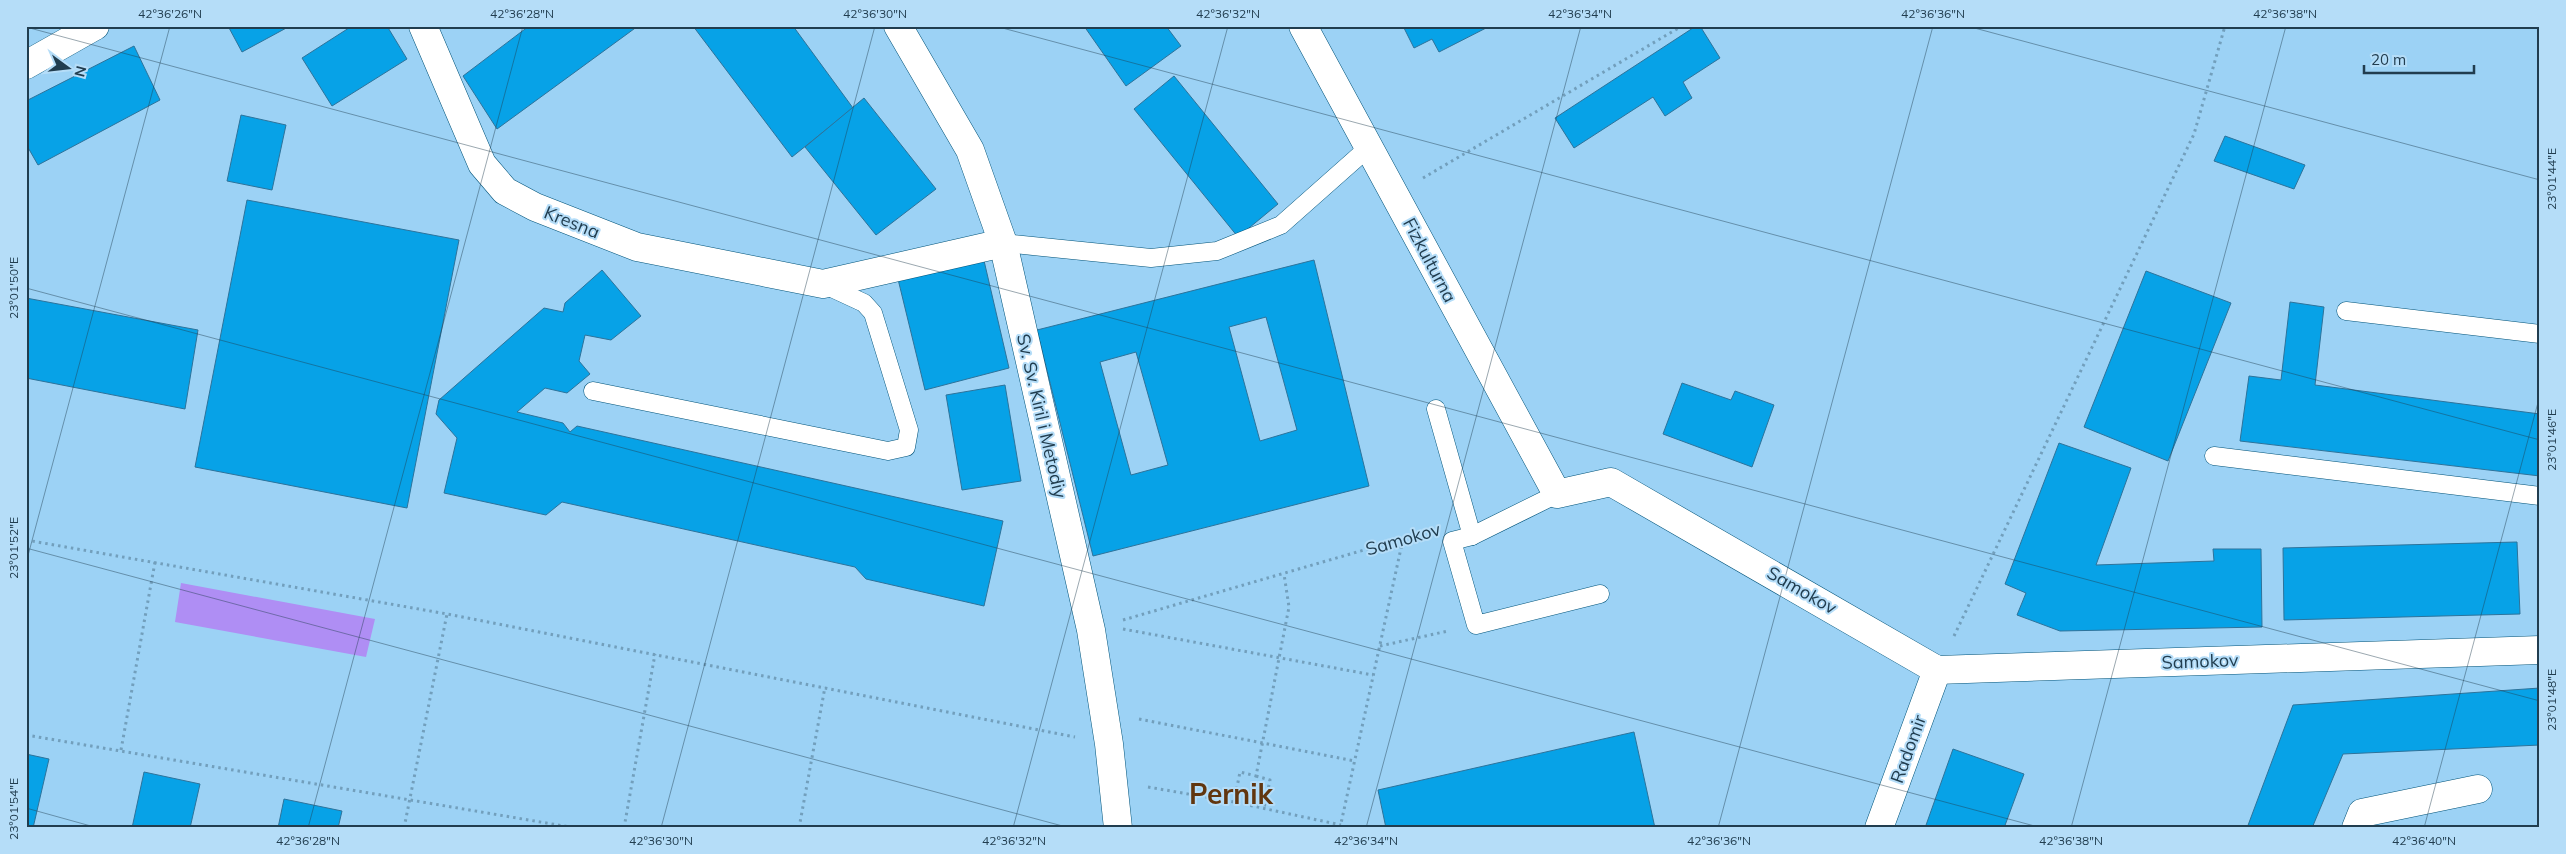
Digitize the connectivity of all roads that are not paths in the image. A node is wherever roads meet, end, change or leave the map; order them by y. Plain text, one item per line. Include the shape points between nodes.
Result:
1 (96, 26) edge
2 (423, 26) edge
3 (898, 26) edge
4 (1303, 26) edge
5 (26, 65) edge
6 (1369, 147) junction
7 (1003, 243) junction
8 (823, 284) junction
9 (2346, 311) dead end
10 (2540, 334) edge
11 (593, 391) dead end
12 (1436, 409) dead end
13 (2214, 456) dead end
14 (1556, 494) junction
15 (2540, 496) edge
16 (1470, 528) junction
17 (1600, 594) dead end
18 (2540, 650) edge
19 (1937, 670) junction
20 (2478, 788) dead end
21 (1118, 828) edge
22 (1879, 828) edge
23 (2356, 828) edge

1 - 5 street
2 - 8 street, Kresna via 482,164 505,191 535,207 637,247
3 - 7 street, Sv. Sv. Kiril i Metodiy via 970,150
4 - 6 street, Fizkulturna
6 - 7 lane via 1281,225 1217,252 1151,258
6 - 14 street, Fizkulturna
7 - 8 street
7 - 21 street, Sv. Sv. Kiril i Metodiy via 1098,628
8 - 11 lane via 864,304 873,313 909,430 906,447 888,451
9 - 10 lane
12 - 16 lane
13 - 15 lane
14 - 16 lane
14 - 19 street, Samokov via 1611,482
16 - 17 lane via 1452,541 1476,625
18 - 19 street, Samokov
19 - 22 street, Radomir
20 - 23 street via 2362,813

